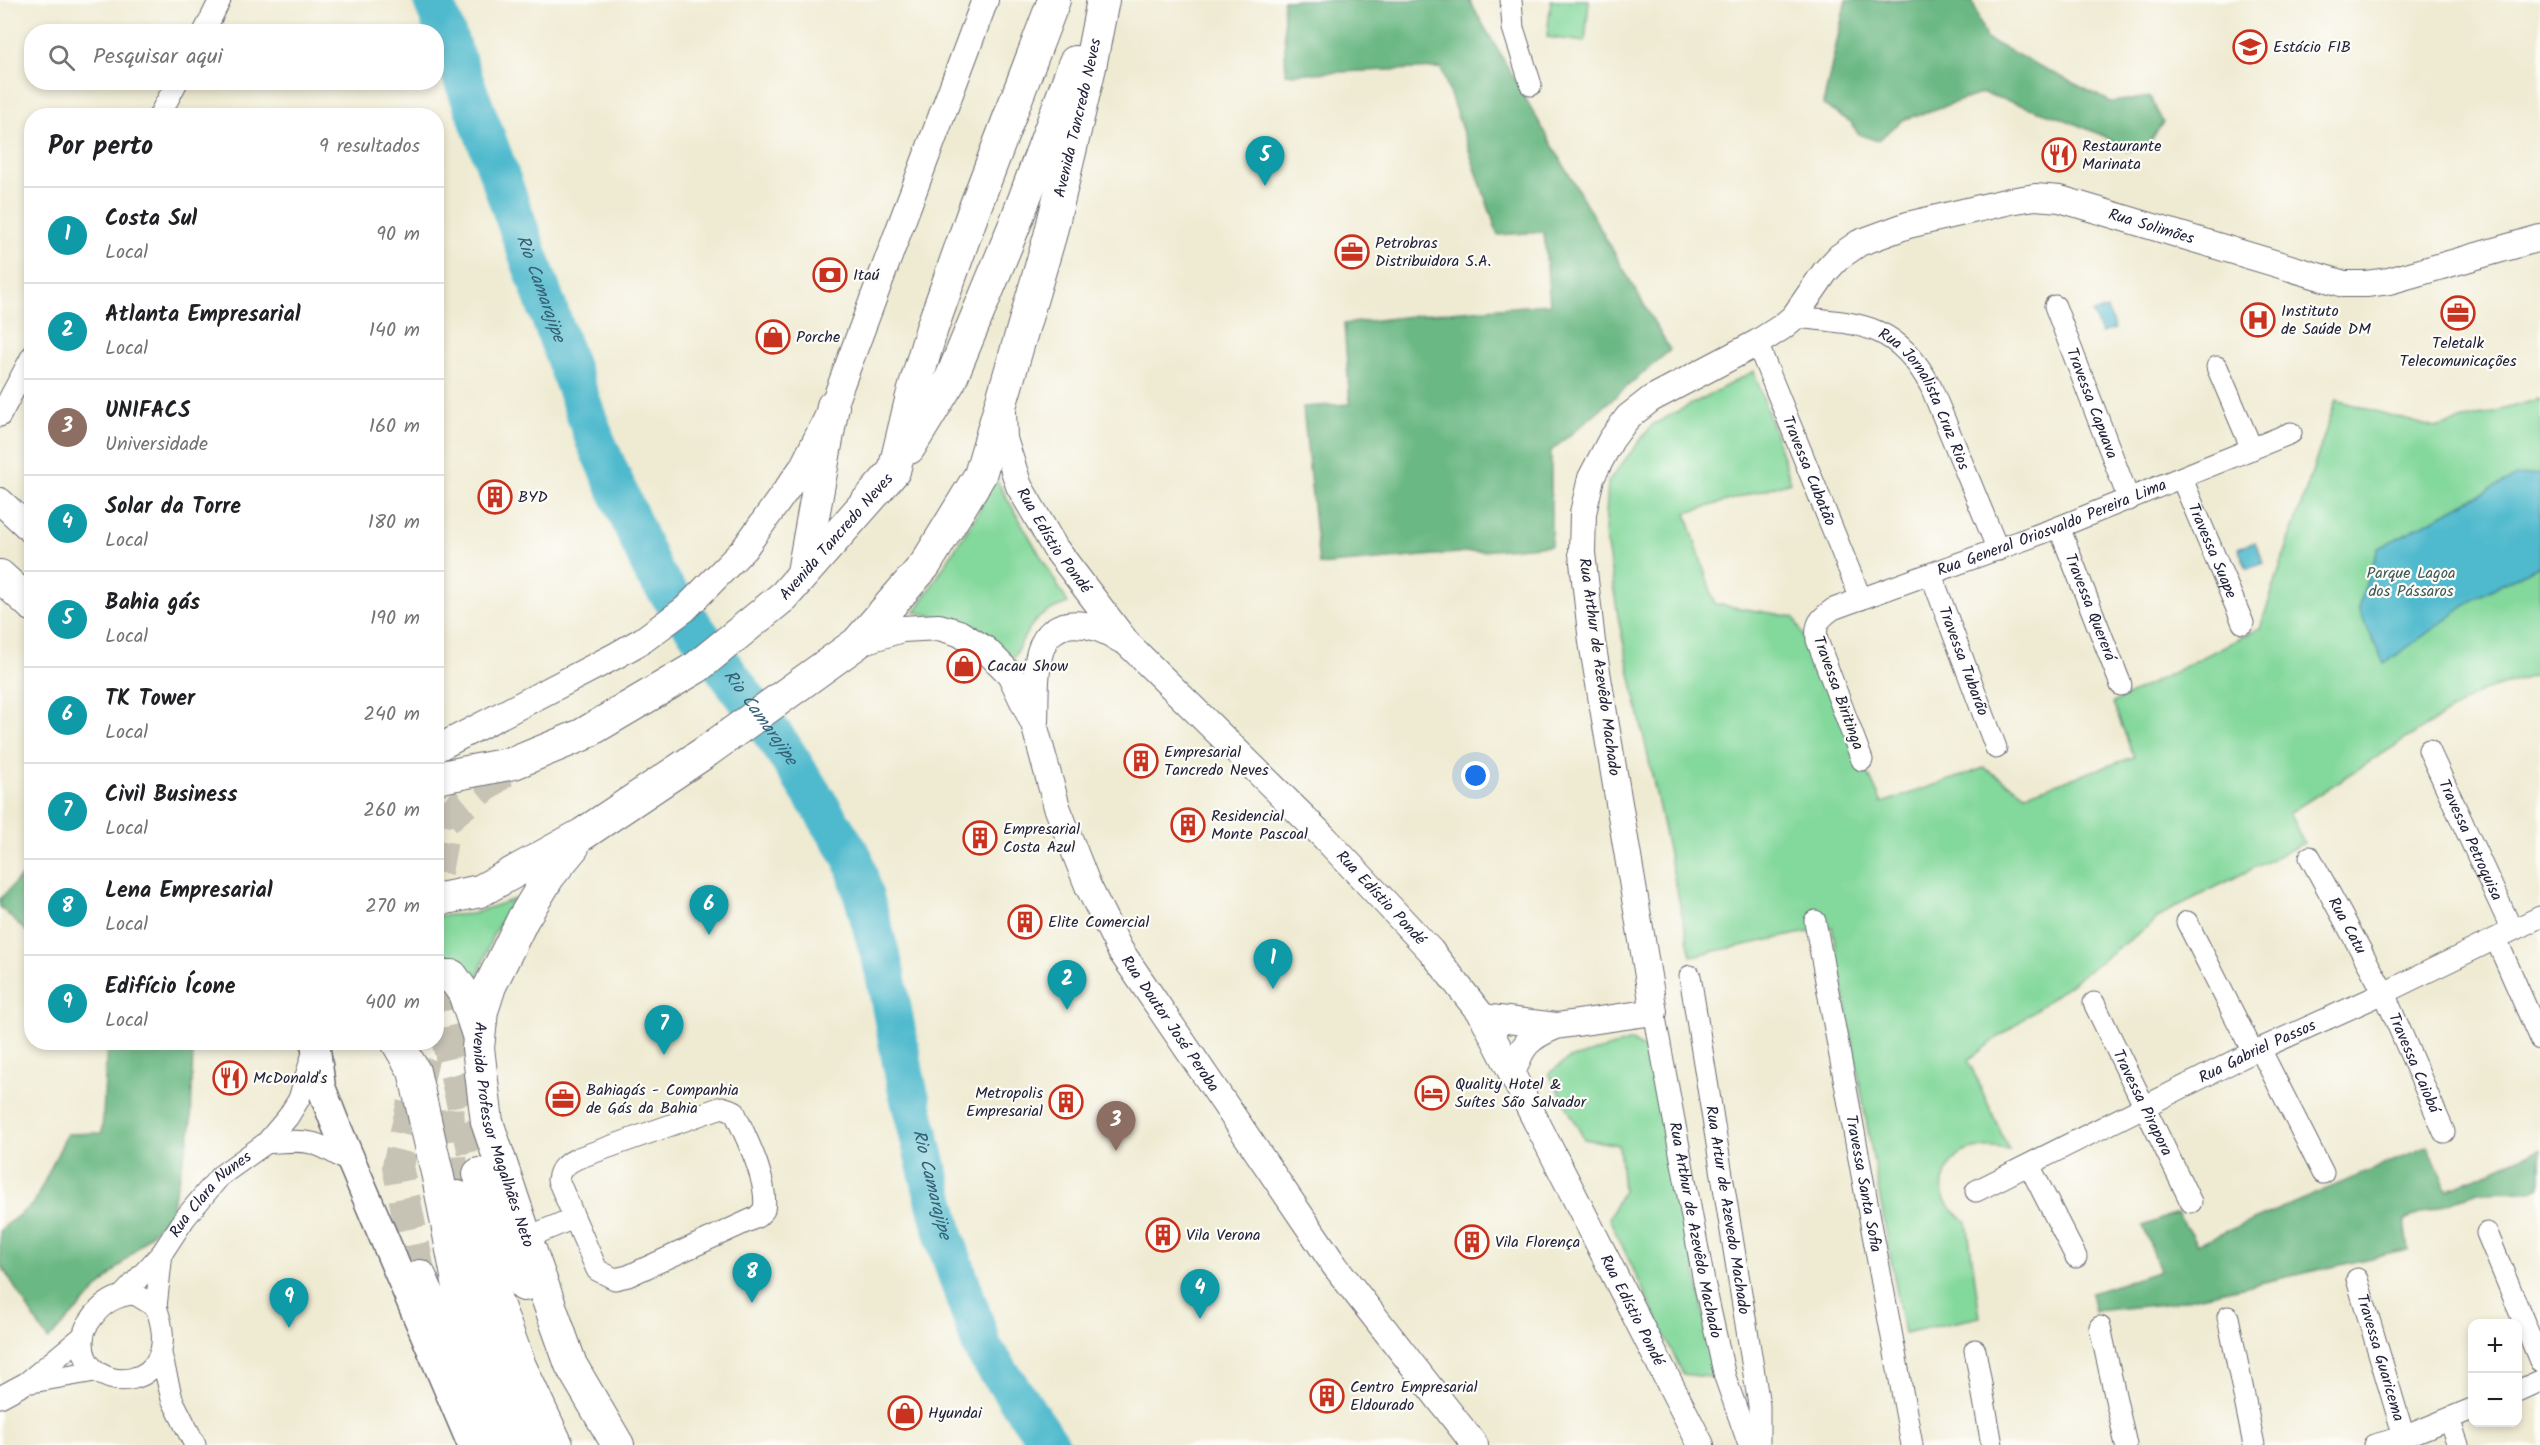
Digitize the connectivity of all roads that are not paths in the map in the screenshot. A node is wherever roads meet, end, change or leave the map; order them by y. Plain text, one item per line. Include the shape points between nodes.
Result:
1 (220, 0) edge
2 (985, 0) edge
3 (1054, 0) edge
4 (1102, 0) edge
5 (1511, 0) edge
6 (208, 24) edge
7 (1531, 85) dead end
8 (173, 90) edge
9 (163, 108) edge
10 (2540, 238) edge
11 (2055, 306) dead end
12 (1794, 317) junction
13 (1757, 343) junction
14 (2217, 367) dead end
15 (24, 371) edge
16 (1003, 403) junction
17 (834, 406) junction
18 (0, 416) edge
19 (2291, 433) dead end
20 (2252, 449) junction
21 (894, 471) junction
22 (2182, 479) junction
23 (2129, 500) junction
24 (0, 501) edge
25 (24, 524) edge
26 (2059, 527) junction
27 (1998, 550) junction
28 (1931, 574) junction
29 (0, 576) edge
30 (793, 584) junction
31 (24, 598) edge
32 (1861, 599) junction
33 (2243, 623) dead end
34 (1815, 626) joint
35 (1128, 644) junction
36 (848, 650) junction
37 (2121, 685) dead end
38 (1034, 724) junction
39 (444, 744) edge
40 (1996, 748) dead end
41 (2429, 750) dead end
42 (1862, 760) dead end
43 (444, 777) edge
44 (583, 834) junction
45 (2310, 857) dead end
46 (444, 898) edge
47 (2540, 917) edge
48 (1815, 921) dead end
49 (2187, 922) dead end
50 (2504, 935) junction
51 (444, 976) edge
52 (1690, 976) dead end
53 (2384, 993) junction
54 (2094, 1003) dead end
55 (1654, 1012) junction
56 (1483, 1017) junction
57 (1556, 1026) junction
58 (478, 1036) junction
59 (2540, 1039) edge
60 (313, 1050) edge
61 (316, 1050) edge
62 (2257, 1050) junction
63 (413, 1057) edge
64 (1512, 1075) junction
65 (2145, 1107) junction
66 (2444, 1132) dead end
67 (266, 1143) junction
68 (352, 1164) junction
69 (2029, 1165) junction
70 (2323, 1173) dead end
71 (1976, 1191) dead end
72 (2191, 1202) dead end
73 (574, 1218) junction
74 (2487, 1233) dead end
75 (526, 1238) junction
76 (162, 1253) junction
77 (2076, 1257) dead end
78 (420, 1276) tunnel mouth
79 (2357, 1279) dead end
80 (123, 1295) junction
81 (156, 1307) junction
82 (2228, 1317) dead end
83 (2100, 1327) dead end
84 (83, 1336) junction
85 (1975, 1350) dead end
86 (161, 1354) junction
87 (2540, 1361) edge
88 (571, 1365) junction
89 (95, 1371) junction
90 (131, 1378) junction
91 (2540, 1381) edge
92 (26, 1383) junction
93 (2522, 1389) edge
94 (0, 1397) edge
95 (172, 1399) junction
96 (2468, 1411) edge
97 (2449, 1419) junction
98 (2404, 1437) junction
99 (195, 1445) edge
100 (472, 1445) edge
101 (496, 1445) edge
102 (529, 1445) edge
103 (557, 1445) edge
104 (618, 1445) edge
105 (1475, 1445) edge
106 (1701, 1445) edge
107 (1749, 1445) edge
108 (1759, 1445) edge
109 (1912, 1445) edge
110 (1992, 1445) edge
111 (2126, 1445) edge
112 (2254, 1445) edge
113 (2374, 1445) edge
114 (2458, 1445) edge

1 - 6 street
2 - 17 street
3 - 21 main road, Avenida Tancredo Neves via 932,328
4 - 16 main road, Avenida Tancredo Neves via 1050,236
4 - 21 main road via 950,381
5 - 7 street via 1513,28
8 - 9 street
10 - 12 street, Rua Solimões via 2389,281 2344,284 2092,207 2035,197 1908,225 1859,243 1825,272
11 - 23 street, Travessa Capuava
12 - 13 street, Rua Arthur de Azevêdo Machado
12 - 27 street, Rua Jornalista Cruz Rios via 1851,322 1878,331 1900,344 1919,364
13 - 32 street, Travessa Cubatão
13 - 55 street, Rua Arthur de Azevêdo Machado via 1651,399 1628,417 1591,478 1583,513 1582,553 1592,642
14 - 20 street
15 - 18 street
16 - 35 street, Rua Edístio Pondé via 1004,439 1019,486 1055,548
16 - 36 main road, Avenida Tancredo Neves via 980,475 925,565
17 - 30 main road
17 - 39 street via 802,468 744,549 685,609 615,656
19 - 20 street, Rua General Oriosvaldo Pereira Lima
20 - 22 street, Rua General Oriosvaldo Pereira Lima
21 - 30 main road, Avenida Tancredo Neves
22 - 23 street, Rua General Oriosvaldo Pereira Lima
22 - 33 street, Travessa Suape
23 - 26 street, Rua General Oriosvaldo Pereira Lima
24 - 25 street
26 - 27 street, Rua General Oriosvaldo Pereira Lima
26 - 37 street, Travessa Quererá
27 - 28 street, Rua General Oriosvaldo Pereira Lima
28 - 32 street, Rua General Oriosvaldo Pereira Lima
28 - 40 street, Travessa Tubarão
29 - 31 main road
30 - 43 main road, Avenida Tancredo Neves via 696,667 616,717 514,764
32 - 34 street, Rua General Oriosvaldo Pereira Lima via 1833,609
34 - 42 street, Travessa Biritinga via 1824,661
35 - 38 street via 1106,630 1088,625 1069,623 1052,632 1041,649
35 - 56 street, Rua Edístio Pondé via 1377,893 1431,951
36 - 38 street, Rua Doutor José Peroba via 902,629 939,627 959,633 985,650 1010,674
36 - 44 main road, Avenida Tancredo Neves
38 - 105 street, Rua Doutor José Peroba via 1061,817 1088,886 1120,950 1335,1266
41 - 50 street, Travessa Petroquisa
44 - 46 main road via 480,891
44 - 58 main road, Avenida Professor Magalhães Neto via 549,876 523,918 490,986
45 - 53 street, Rua Catu
47 - 50 street, Rua Gabriel Passos
48 - 109 street, Travessa Santa Sofia
49 - 62 street
50 - 53 street, Rua Gabriel Passos
50 - 59 street, Travessa Petroquisa
51 - 58 main road via 452,976 464,993
52 - 108 street, Rua Artur de Azevedo Machado via 1759,1405
53 - 62 street, Rua Gabriel Passos
53 - 66 street, Travessa Caiobá
54 - 65 street, Travessa Pirapora
55 - 57 street
55 - 107 street, Rua Arthur de Azevêdo Machado via 1704,1282 1725,1377
56 - 57 street
56 - 64 street, Rua Edístio Pondé
57 - 64 street via 1528,1040 1519,1052
58 - 75 main road, Avenida Professor Magalhães Neto via 487,1122
60 - 67 street, Rua Clara Nunes via 299,1099
61 - 68 main road via 321,1087
62 - 65 street, Rua Gabriel Passos
62 - 70 street
63 - 102 main road via 460,1292
64 - 106 street, Rua Edístio Pondé
65 - 69 street, Rua Gabriel Passos
65 - 72 street, Travessa Pirapora
67 - 68 street, Rua Clara Nunes via 315,1143
67 - 76 street, Rua Clara Nunes via 220,1176
68 - 100 main road
69 - 71 street, Rua Gabriel Passos
69 - 77 street
73 - 73 street via 597,1270 615,1279 757,1216 764,1210 764,1192 734,1111 722,1107 564,1165 558,1180
73 - 75 street
74 - 87 street
75 - 88 main road, Avenida Professor Magalhães Neto
76 - 80 street, Rua Clara Nunes
76 - 81 street, Rua Clara Nunes
78 - 101 main road
79 - 98 street, Travessa Guaricema
80 - 81 street via 135,1294
80 - 84 street via 108,1300 96,1311
81 - 86 street via 163,1337
82 - 112 street
83 - 111 street
84 - 89 street via 87,1361
84 - 92 street
85 - 110 street
86 - 90 street via 144,1374
86 - 95 street
88 - 103 main road via 466,1178 520,1366
88 - 104 main road, Avenida Professor Magalhães Neto
89 - 90 street via 105,1377
89 - 92 street
90 - 95 street
91 - 93 street
92 - 94 street
95 - 99 street
96 - 97 street
97 - 98 street
97 - 114 street
98 - 113 street

